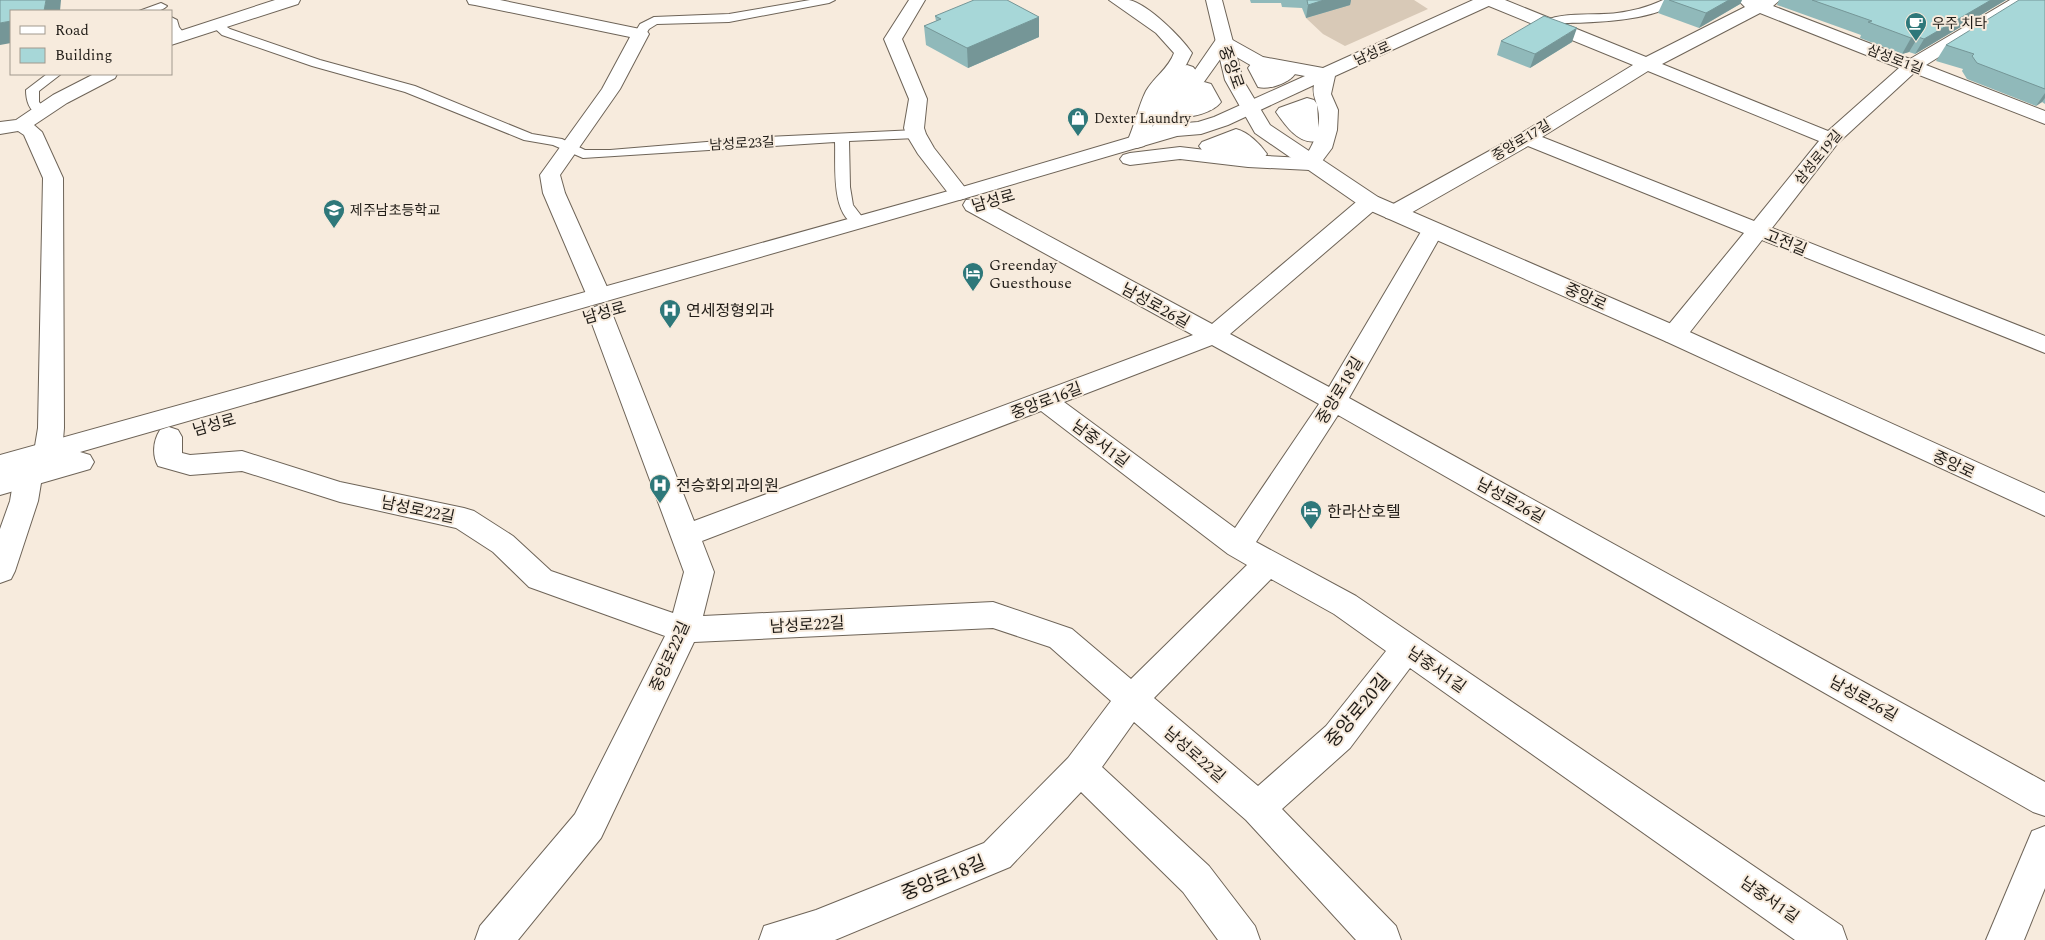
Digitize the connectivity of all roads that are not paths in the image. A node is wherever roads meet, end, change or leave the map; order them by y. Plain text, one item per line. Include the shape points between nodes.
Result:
1 (292, 0) edge
2 (476, 0) edge
3 (829, 0) edge
4 (917, 0) edge
5 (1117, 0) edge
6 (1214, 0) edge
7 (1489, 0) edge
8 (1672, 0) edge
9 (2022, 0) edge
10 (1759, 2) edge
11 (161, 6) edge
12 (148, 10) edge
13 (172, 24) edge
14 (216, 24) junction
15 (1547, 24) junction
16 (640, 34) junction
17 (176, 38) edge
18 (1223, 42) junction
19 (1647, 64) junction
20 (1913, 65) junction
21 (1326, 74) junction
22 (54, 75) edge
23 (106, 75) edge
24 (1250, 108) junction
25 (2045, 118) edge
26 (20, 122) edge
27 (1201, 128) junction
28 (916, 134) junction
29 (1527, 138) junction
30 (842, 139) junction
31 (1831, 139) junction
32 (1140, 146) junction
33 (568, 148) junction
34 (1310, 164) junction
35 (966, 200) junction
36 (1370, 202) junction
37 (1394, 213) junction
38 (859, 222) junction
39 (1433, 230) junction
40 (1758, 231) junction
41 (600, 304) junction
42 (1674, 335) junction
43 (1213, 336) junction
44 (2045, 345) edge
45 (1044, 400) junction
46 (1334, 401) junction
47 (169, 437) junction
48 (48, 452) junction
49 (0, 465) edge
50 (28, 477) junction
51 (0, 485) edge
52 (2045, 505) edge
53 (685, 536) junction
54 (1238, 546) junction
55 (1267, 564) junction
56 (0, 571) edge
57 (684, 630) junction
58 (1407, 648) junction
59 (1132, 700) junction
60 (1080, 769) junction
61 (2045, 800) edge
62 (1258, 808) junction
63 (2045, 843) edge
64 (494, 940) edge
65 (778, 940) edge
66 (1241, 940) edge
67 (1382, 940) edge
68 (1828, 940) edge
69 (2005, 940) edge

1 - 14 street
2 - 16 street
3 - 16 lane via 729,18 654,21
4 - 28 street via 892,39 918,99
5 - 32 street via 1152,22 1177,43 1183,53 1182,60 1156,91
6 - 18 street, 중앙로
7 - 15 street
7 - 21 street, 남성로
8 - 15 lane via 1635,14 1554,20
9 - 20 street, 삼성로19길
10 - 19 street, 중앙로17길
10 - 20 street, 삼성로1길
11 - 12 lane
13 - 17 lane
14 - 17 street
14 - 33 lane, 남성로23길 via 226,32 316,63 410,89 530,137 557,142
15 - 19 street
16 - 33 street via 630,56 583,131
18 - 21 street via 1258,62
18 - 24 street, 중앙로 via 1234,80
18 - 32 street via 1186,98
19 - 29 street, 중앙로17길
19 - 31 street
20 - 25 street, 삼성로1길
20 - 31 street, 삼성로19길
21 - 24 street, 남성로
21 - 34 street via 1322,94 1328,110 1327,130 1322,148
22 - 26 lane via 32,90 33,102
23 - 26 street
24 - 27 street, 남성로
24 - 34 street, 중앙로 via 1262,129
26 - 48 street via 32,132 53,178 51,428
27 - 32 street, 남성로 via 1175,130
27 - 32 street, 남성로 via 1190,141
28 - 30 lane, 남성로23길
28 - 35 street
29 - 37 street, 중앙로17길
29 - 40 street, 고전길
30 - 33 lane, 남성로23길 via 757,141 601,154 583,154
30 - 38 lane via 846,206
31 - 40 street, 삼성로19길
32 - 34 street via 1248,161
32 - 35 street, 남성로
33 - 41 street via 550,175 550,184
34 - 36 street, 중앙로
35 - 38 street, 남성로
35 - 41 street, 남성로
35 - 43 street, 남성로26길
36 - 37 street, 중앙로
36 - 43 street, 중앙로16길
37 - 39 street, 중앙로
38 - 41 street, 남성로
39 - 42 street, 중앙로
39 - 46 street, 중앙로18길
40 - 42 street, 삼성로19길
40 - 44 street, 고전길
41 - 47 street, 남성로
41 - 48 street, 남성로
41 - 53 street, 중앙로22길
42 - 52 street, 중앙로
43 - 45 street, 중앙로16길
43 - 46 street, 남성로26길
45 - 53 street, 중앙로16길
45 - 54 street, 남중서1길
46 - 54 street, 중앙로18길
46 - 61 street, 남성로26길
47 - 50 street, 남성로
47 - 57 street, 남성로22길 via 168,460 190,465 242,461 340,492 464,519 503,544 540,579
48 - 49 street, 남성로
50 - 51 street, 남성로
50 - 56 street via 24,501
53 - 57 street, 중앙로22길 via 699,572
54 - 55 street, 남중서1길
55 - 58 street, 남중서1길 via 1345,605
55 - 59 street, 중앙로18길
57 - 59 street, 남성로22길 via 993,615 1060,638
57 - 64 street, 중앙로22길 via 588,826
58 - 62 street, 중앙로20길 via 1338,737
58 - 68 street, 남중서1길
59 - 60 street, 중앙로18길
59 - 62 street, 남성로22길
60 - 65 street, 중앙로18길 via 997,854 816,929
60 - 66 street via 1196,879
62 - 67 street, 남성로22길
63 - 69 street

